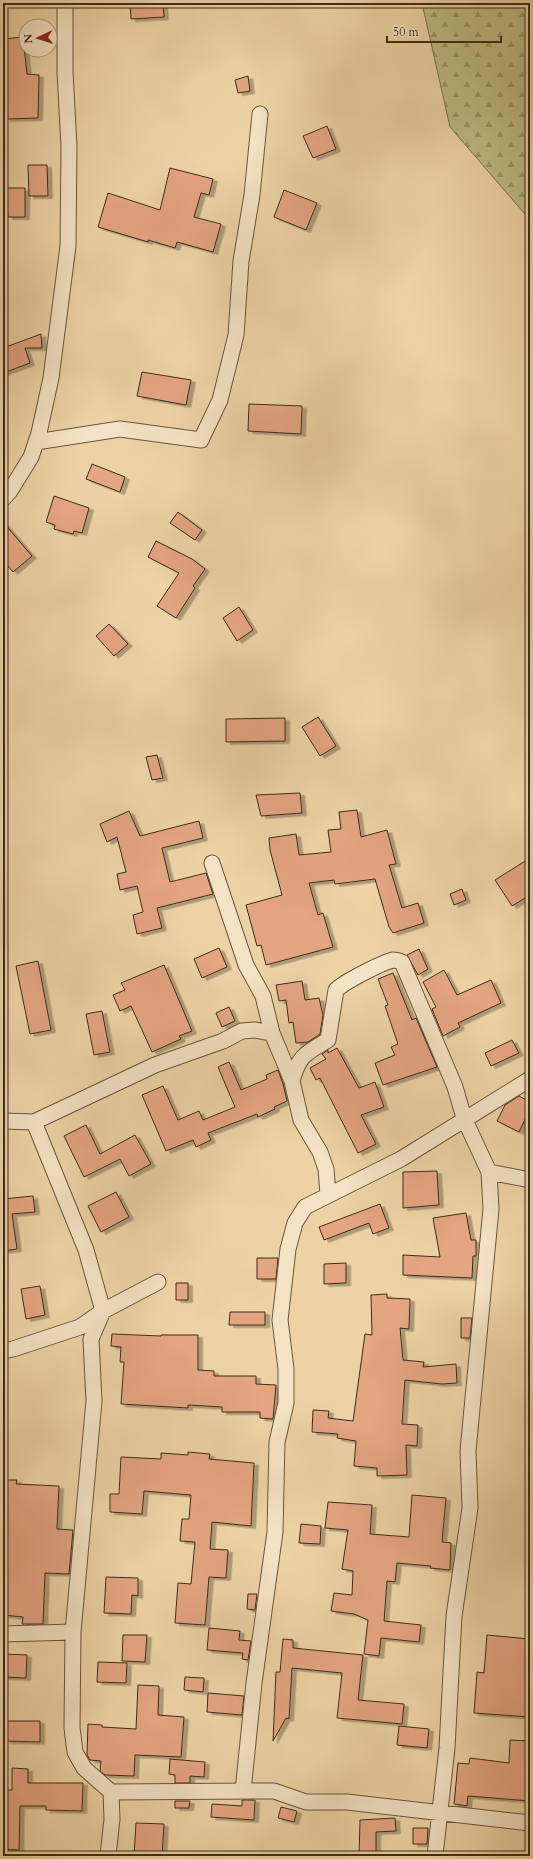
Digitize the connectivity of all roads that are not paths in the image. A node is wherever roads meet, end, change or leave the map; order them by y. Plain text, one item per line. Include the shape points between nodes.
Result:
1 (65, 3) edge
2 (260, 114) dead end
3 (36, 442) junction
4 (3, 499) edge
5 (212, 864) dead end
6 (266, 1008) junction
7 (242, 1031) junction
8 (272, 1033) junction
9 (530, 1079) edge
10 (292, 1081) junction
11 (464, 1118) junction
12 (3, 1121) edge
13 (34, 1122) junction
14 (489, 1172) junction
15 (530, 1180) edge
16 (328, 1195) junction
17 (158, 1282) dead end
18 (103, 1311) junction
19 (3, 1351) edge
20 (73, 1632) junction
21 (3, 1634) edge
22 (243, 1791) junction
23 (111, 1792) junction
24 (439, 1813) junction
25 (530, 1823) edge
26 (108, 1856) edge
27 (435, 1856) edge

1 - 3 street via 64,72 69,146 68,246 51,378
2 - 3 street via 252,195 241,261 236,335 220,400 201,440 120,428
3 - 4 street via 31,457
5 - 6 street via 246,965 263,996
6 - 7 street
6 - 8 street
7 - 8 street
7 - 13 street via 223,1041 155,1065
8 - 10 street
9 - 11 street
10 - 11 street via 296,1064 305,1054 328,1040 336,990 376,966 395,960 402,962 455,1087
10 - 16 street via 301,1120 320,1152 326,1169
11 - 14 street
11 - 16 street via 401,1159
12 - 13 street
13 - 18 street via 86,1250
14 - 15 street
14 - 24 street via 491,1209 468,1451 470,1508 454,1616 447,1748
16 - 22 street via 305,1207 295,1222 288,1249 280,1320 286,1369 286,1403 276,1442 275,1532 254,1682
17 - 18 street
18 - 19 street via 80,1327
18 - 20 street via 91,1339 94,1401
20 - 21 street
20 - 23 street via 72,1728 75,1752 84,1768
22 - 23 street
22 - 24 street via 274,1791 306,1802 347,1802
23 - 26 street via 112,1818
24 - 25 street
24 - 27 street

